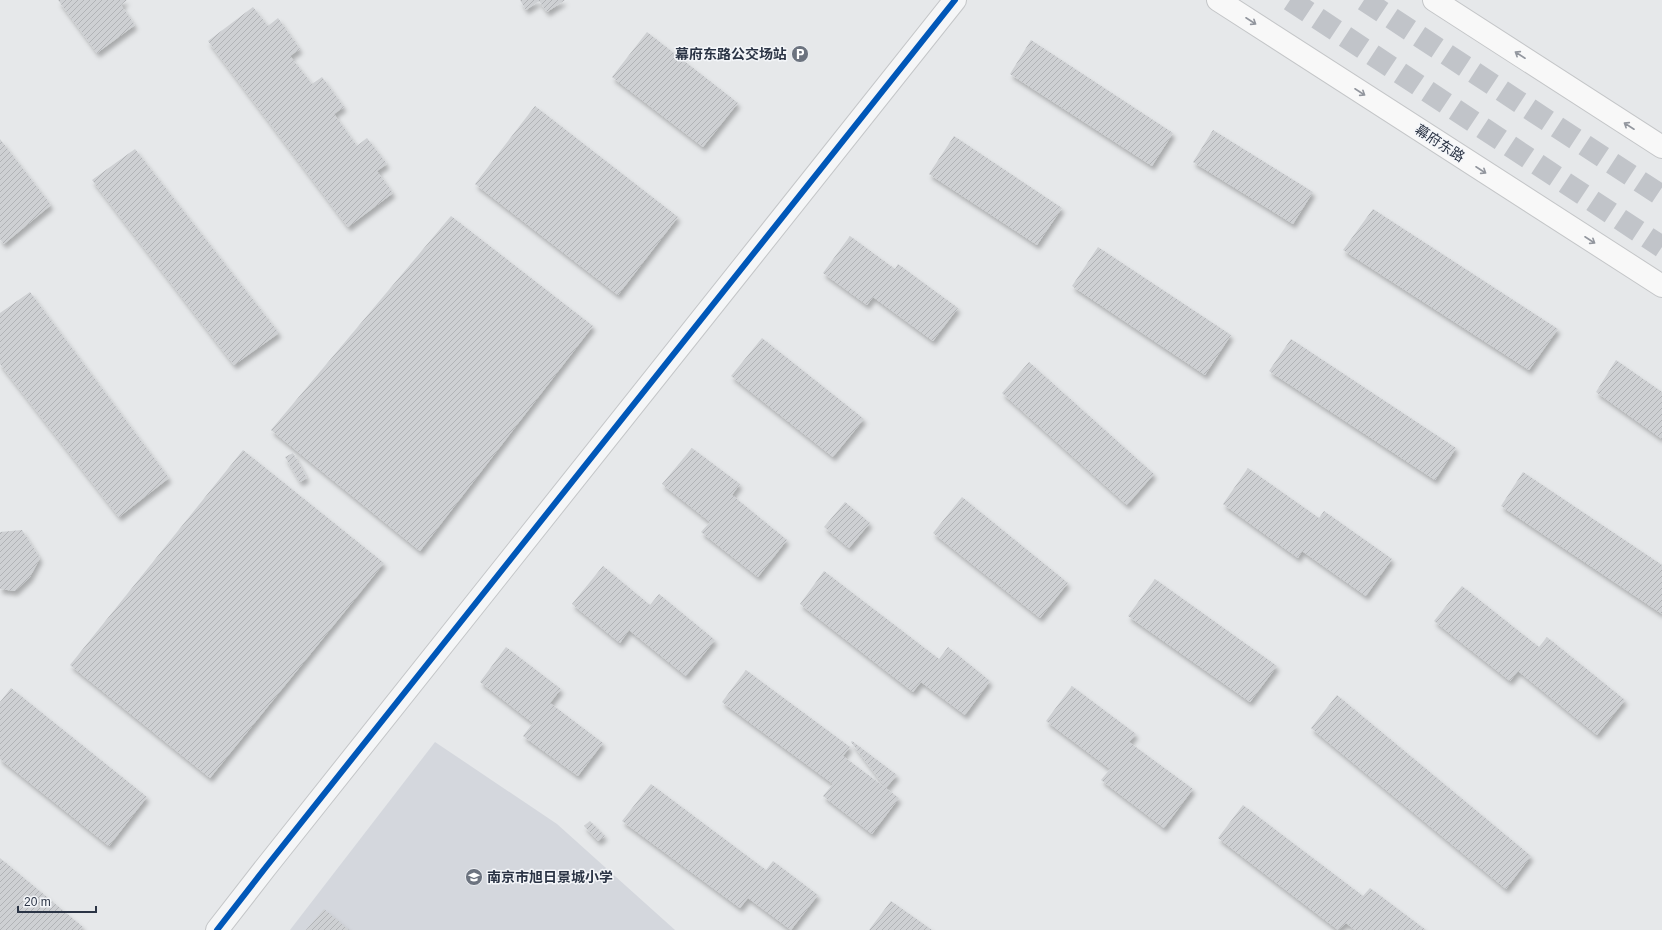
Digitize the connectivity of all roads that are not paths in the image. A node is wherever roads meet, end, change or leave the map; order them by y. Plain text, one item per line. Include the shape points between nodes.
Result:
1 (955, 0) edge
2 (1218, 0) edge
3 (1434, 0) edge
4 (1662, 147) edge
5 (1662, 286) edge
6 (217, 930) edge

1 - 6 street
2 -> 5 main road, 幕府东路
4 -> 3 main road

